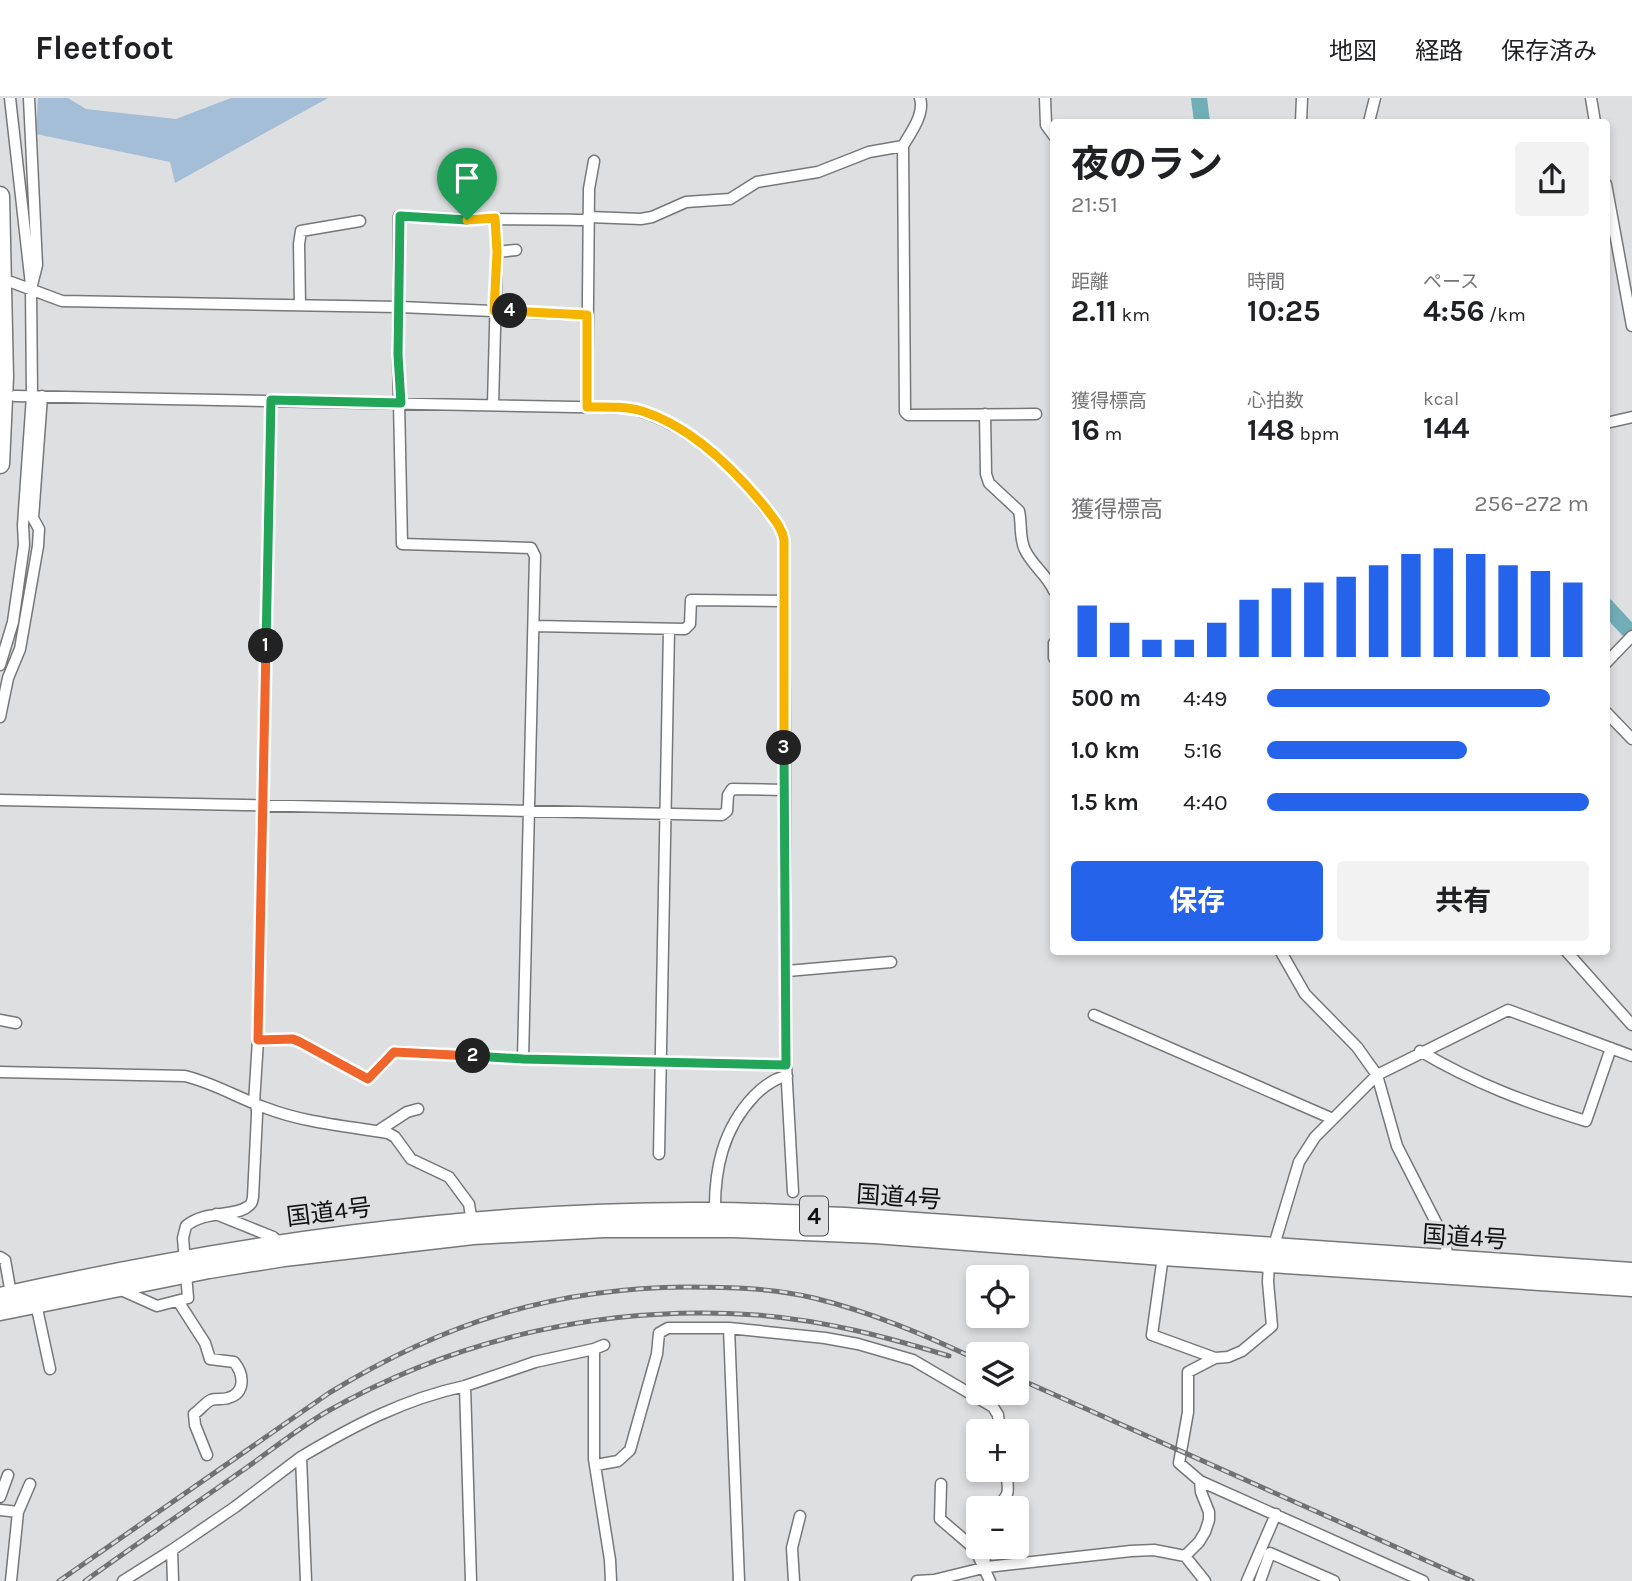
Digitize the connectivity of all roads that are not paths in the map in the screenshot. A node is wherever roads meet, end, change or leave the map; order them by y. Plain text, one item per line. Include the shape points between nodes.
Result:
1 (10, 98) edge
2 (29, 98) edge
3 (920, 98) edge
4 (1045, 98) edge
5 (1302, 98) edge
6 (1375, 98) edge
7 (1591, 98) edge
8 (1301, 119) edge
9 (1370, 119) edge
10 (1594, 119) edge
11 (1050, 130) edge
12 (903, 146) junction
13 (594, 161) dead end
14 (0, 196) edge
15 (589, 217) junction
16 (495, 218) junction
17 (360, 221) dead end
18 (1610, 228) edge
19 (516, 250) dead end
20 (497, 252) junction
21 (1628, 276) edge
22 (11, 282) dead end
23 (31, 289) junction
24 (300, 305) junction
25 (400, 307) junction
26 (494, 311) junction
27 (587, 315) junction
28 (1632, 326) edge
29 (15, 396) dead end
30 (37, 396) junction
31 (271, 400) junction
32 (401, 403) junction
33 (493, 405) junction
34 (587, 407) junction
35 (985, 414) junction
36 (1036, 414) dead end
37 (1632, 417) edge
38 (1610, 422) edge
39 (0, 464) edge
40 (1050, 583) edge
41 (784, 601) junction
42 (534, 626) junction
43 (669, 629) junction
44 (1632, 636) edge
45 (1610, 659) edge
46 (0, 665) edge
47 (1610, 716) edge
48 (0, 717) edge
49 (1632, 739) edge
50 (785, 790) junction
51 (0, 800) edge
52 (263, 805) junction
53 (529, 811) junction
54 (664, 814) junction
55 (1283, 955) edge
56 (1570, 955) edge
57 (891, 962) dead end
58 (786, 971) junction
59 (1094, 1015) dead end
60 (0, 1020) edge
61 (16, 1023) dead end
62 (1632, 1025) edge
63 (258, 1040) junction
64 (1611, 1048) junction
65 (1420, 1051) junction
66 (1632, 1056) edge
67 (523, 1059) junction
68 (661, 1063) junction
69 (786, 1065) junction
70 (0, 1072) edge
71 (1377, 1074) junction
72 (787, 1076) junction
73 (254, 1103) junction
74 (418, 1108) dead end
75 (1333, 1119) junction
76 (378, 1131) junction
77 (659, 1153) dead end
78 (793, 1192) dead end
79 (215, 1214) junction
80 (715, 1220) junction
81 (472, 1222) junction
82 (280, 1243) junction
83 (1271, 1255) junction
84 (1163, 1256) junction
85 (0, 1257) edge
86 (1447, 1261) junction
87 (185, 1267) junction
88 (1632, 1272) edge
89 (1632, 1287) edge
90 (114, 1288) junction
91 (5, 1296) edge
92 (178, 1301) junction
93 (36, 1304) junction
94 (0, 1311) edge
95 (729, 1328) junction
96 (1215, 1358) junction
97 (50, 1369) dead end
98 (465, 1386) junction
99 (998, 1419) edge
100 (207, 1455) dead end
101 (301, 1457) junction
102 (596, 1465) junction
103 (8, 1475) dead end
104 (1199, 1481) junction
105 (30, 1484) dead end
106 (942, 1484) dead end
107 (0, 1497) edge
108 (0, 1510) edge
109 (18, 1512) junction
110 (1276, 1514) junction
111 (800, 1516) dead end
112 (172, 1550) junction
113 (1266, 1551) junction
114 (1185, 1556) junction
115 (985, 1559) edge
116 (983, 1568) junction
117 (11, 1581) edge
118 (123, 1581) edge
119 (173, 1581) edge
120 (306, 1581) edge
121 (471, 1581) edge
122 (611, 1581) edge
123 (739, 1581) edge
124 (794, 1581) edge
125 (916, 1581) edge
126 (990, 1581) edge
127 (1205, 1581) edge
128 (1247, 1581) edge
129 (1259, 1581) edge
130 (1334, 1581) edge
131 (1423, 1581) edge

1 - 23 street
2 - 23 street via 37,265
3 - 12 street via 919,116
4 - 11 street
5 - 8 street
6 - 9 street
7 - 10 street
12 - 15 street via 869,152 818,172 757,182 730,199 686,202 652,217
12 - 35 street via 905,412
13 - 15 street
14 - 39 highway via 4,377
15 - 16 street
15 - 27 street
16 - 20 street
16 - 25 street via 400,216
17 - 24 street via 301,231
18 - 21 street
19 - 20 street
20 - 26 street
21 - 28 street
22 - 23 street
23 - 24 street via 62,302
23 - 30 street
24 - 25 street
25 - 26 street
25 - 32 street
26 - 27 street
26 - 33 street
27 - 34 street
29 - 30 street
30 - 31 street
30 - 46 street via 19,586
30 - 48 street via 33,518 39,529 38,546 20,649
31 - 32 street
31 - 52 street
32 - 33 street
32 - 42 street via 402,544 531,548 535,556
33 - 34 street
34 - 41 street via 628,408 652,415 720,458 781,530
35 - 36 street
35 - 40 street via 989,483 1019,511 1026,553
37 - 38 street
41 - 43 street via 691,600 689,626
41 - 50 street
42 - 43 street
42 - 53 street
43 - 54 street
44 - 45 street
47 - 49 street
50 - 54 street via 732,789 722,815
50 - 58 street
51 - 52 street
52 - 53 street
52 - 63 street
53 - 54 street
53 - 67 street
54 - 68 street
55 - 71 street via 1305,993 1357,1046
56 - 62 street
57 - 58 street
58 - 69 street
59 - 75 street
60 - 61 street
63 - 67 street via 293,1039 368,1079 394,1052
63 - 73 street
64 - 65 street via 1508,1010
64 - 65 street via 1586,1121 1459,1075
64 - 66 street
65 - 71 street
67 - 68 street
68 - 69 street
68 - 77 street
69 - 72 street
70 - 73 street via 185,1076
71 - 75 street
71 - 86 street via 1397,1146 1446,1242
72 - 78 street
72 - 80 street via 762,1088 733,1122 719,1160
73 - 76 street via 318,1123
73 - 79 street via 251,1203
74 - 76 street
75 - 83 street via 1299,1161
76 - 81 street via 395,1137 411,1159 449,1177 469,1204
79 - 82 street
79 - 87 street via 186,1226
80 - 81 highway, 国道4号 / 4 via 602,1214
80 - 83 highway, 国道4号 / 4 via 845,1217
80 - 84 highway, 国道4号 / 4
80 - 87 highway, 国道4号 / 4 via 473,1235
81 - 82 highway, 国道4号 / 4
82 - 87 highway, 国道4号 / 4
83 - 84 highway, 国道4号 / 4
83 - 86 highway, 国道4号 / 4
83 - 89 highway, 国道4号 / 4
83 - 96 street via 1272,1326 1242,1351
84 - 96 street via 1153,1335
85 - 91 street via 5,1260
86 - 88 highway, 国道4号 / 4
87 - 90 highway, 国道4号 / 4
87 - 91 highway, 国道4号 / 4
87 - 92 street via 188,1298
90 - 92 street via 156,1306
90 - 93 highway, 国道4号 / 4
92 - 100 street via 210,1359 234,1362 242,1376 239,1392 211,1400 194,1414
93 - 94 highway, 国道4号 / 4
93 - 97 street
95 - 99 street via 825,1338 913,1360 993,1407
95 - 102 street via 668,1328 659,1333 630,1450 618,1461
95 - 123 street
96 - 104 street via 1188,1372 1187,1377 1188,1412 1180,1463
98 - 101 street via 430,1393 380,1413
98 - 102 street via 599,1347 593,1445
98 - 121 street
101 - 112 street
101 - 120 street
102 - 122 street
103 - 107 street
104 - 110 street
104 - 114 street via 1209,1520 1199,1542
105 - 109 street
106 - 116 street via 940,1519 970,1543
108 - 109 street
109 - 117 street
110 - 113 street
110 - 131 street
111 - 124 street via 792,1548
112 - 118 street
112 - 119 street
113 - 128 street
113 - 129 street
113 - 130 street
114 - 116 street via 1154,1550
114 - 127 street
115 - 116 street
116 - 125 street
116 - 126 street

